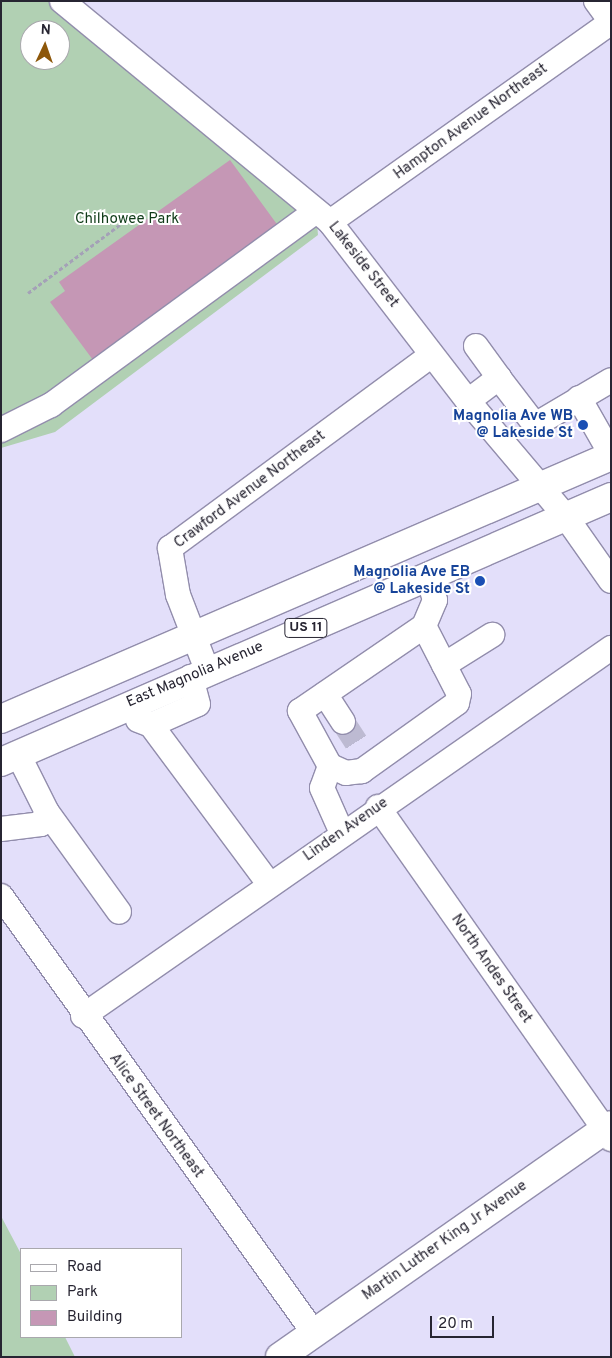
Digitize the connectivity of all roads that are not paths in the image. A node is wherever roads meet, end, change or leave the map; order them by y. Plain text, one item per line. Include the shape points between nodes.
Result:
1 (62, 1) edge
2 (596, 1) edge
3 (611, 22) edge
4 (323, 216) junction
5 (476, 346) dead end
6 (432, 356) junction
7 (499, 378) junction
8 (611, 380) edge
9 (579, 398) junction
10 (468, 401) junction
11 (1, 430) edge
12 (611, 455) edge
13 (541, 486) junction
14 (611, 497) edge
15 (566, 518) junction
16 (428, 577) junction
17 (610, 577) edge
18 (417, 630) junction
19 (191, 635) junction
20 (492, 635) dead end
21 (611, 648) edge
22 (444, 665) junction
23 (199, 674) junction
24 (334, 688) junction
25 (129, 703) junction
26 (1, 719) edge
27 (343, 722) tunnel mouth
28 (151, 725) junction
29 (9, 758) edge
30 (330, 766) junction
31 (378, 807) junction
32 (47, 812) junction
33 (1, 829) edge
34 (342, 832) junction
35 (269, 884) junction
36 (1, 896) edge
37 (119, 912) dead end
38 (83, 1016) junction
39 (608, 1131) edge
40 (314, 1333) junction
41 (280, 1357) edge

1 - 4 street, Lakeside Street
2 - 3 street
3 - 4 street, Hampton Avenue Northeast
4 - 6 street, Lakeside Street
4 - 11 street, Hampton Avenue Northeast via 51,405
5 - 7 street
6 - 10 street, Lakeside Street
6 - 19 street, Crawford Avenue Northeast via 170,548 172,575
7 - 9 street via 535,425
7 - 10 street
8 - 9 street
9 - 12 street
10 - 13 street, Lakeside Street
12 - 13 main road, US 11
13 - 15 street, Lakeside Street
13 - 19 main road, US 11
14 - 15 main road, East Magnolia Avenue / US 11
15 - 16 main road, East Magnolia Avenue / US 11
15 - 17 street, Lakeside Street
16 - 18 street via 435,600
16 - 23 main road, East Magnolia Avenue / US 11
18 - 22 street
18 - 24 street
18 - 24 street via 409,650 385,667
19 - 23 street, Crawford Avenue Northeast
19 - 26 main road, US 11
20 - 22 street
21 - 31 street, Linden Avenue
22 - 30 street via 460,694 457,703 346,773
23 - 25 main road, East Magnolia Avenue / US 11
23 - 28 street, Crawford Avenue Northeast via 198,704
24 - 27 street
24 - 30 street via 300,711
25 - 28 street via 140,723
25 - 29 main road, East Magnolia Avenue / US 11
28 - 35 street
29 - 32 street
30 - 34 street via 322,788
31 - 34 street, Linden Avenue
31 - 39 street, North Andes Street
32 - 33 street via 41,824
32 - 37 street
34 - 35 street, Linden Avenue
35 - 38 street, Linden Avenue
36 - 38 street, Alice Street Northeast
38 - 40 street, Alice Street Northeast
39 - 40 main road, Martin Luther King Jr Avenue
40 - 41 main road, Martin Luther King Jr Avenue

